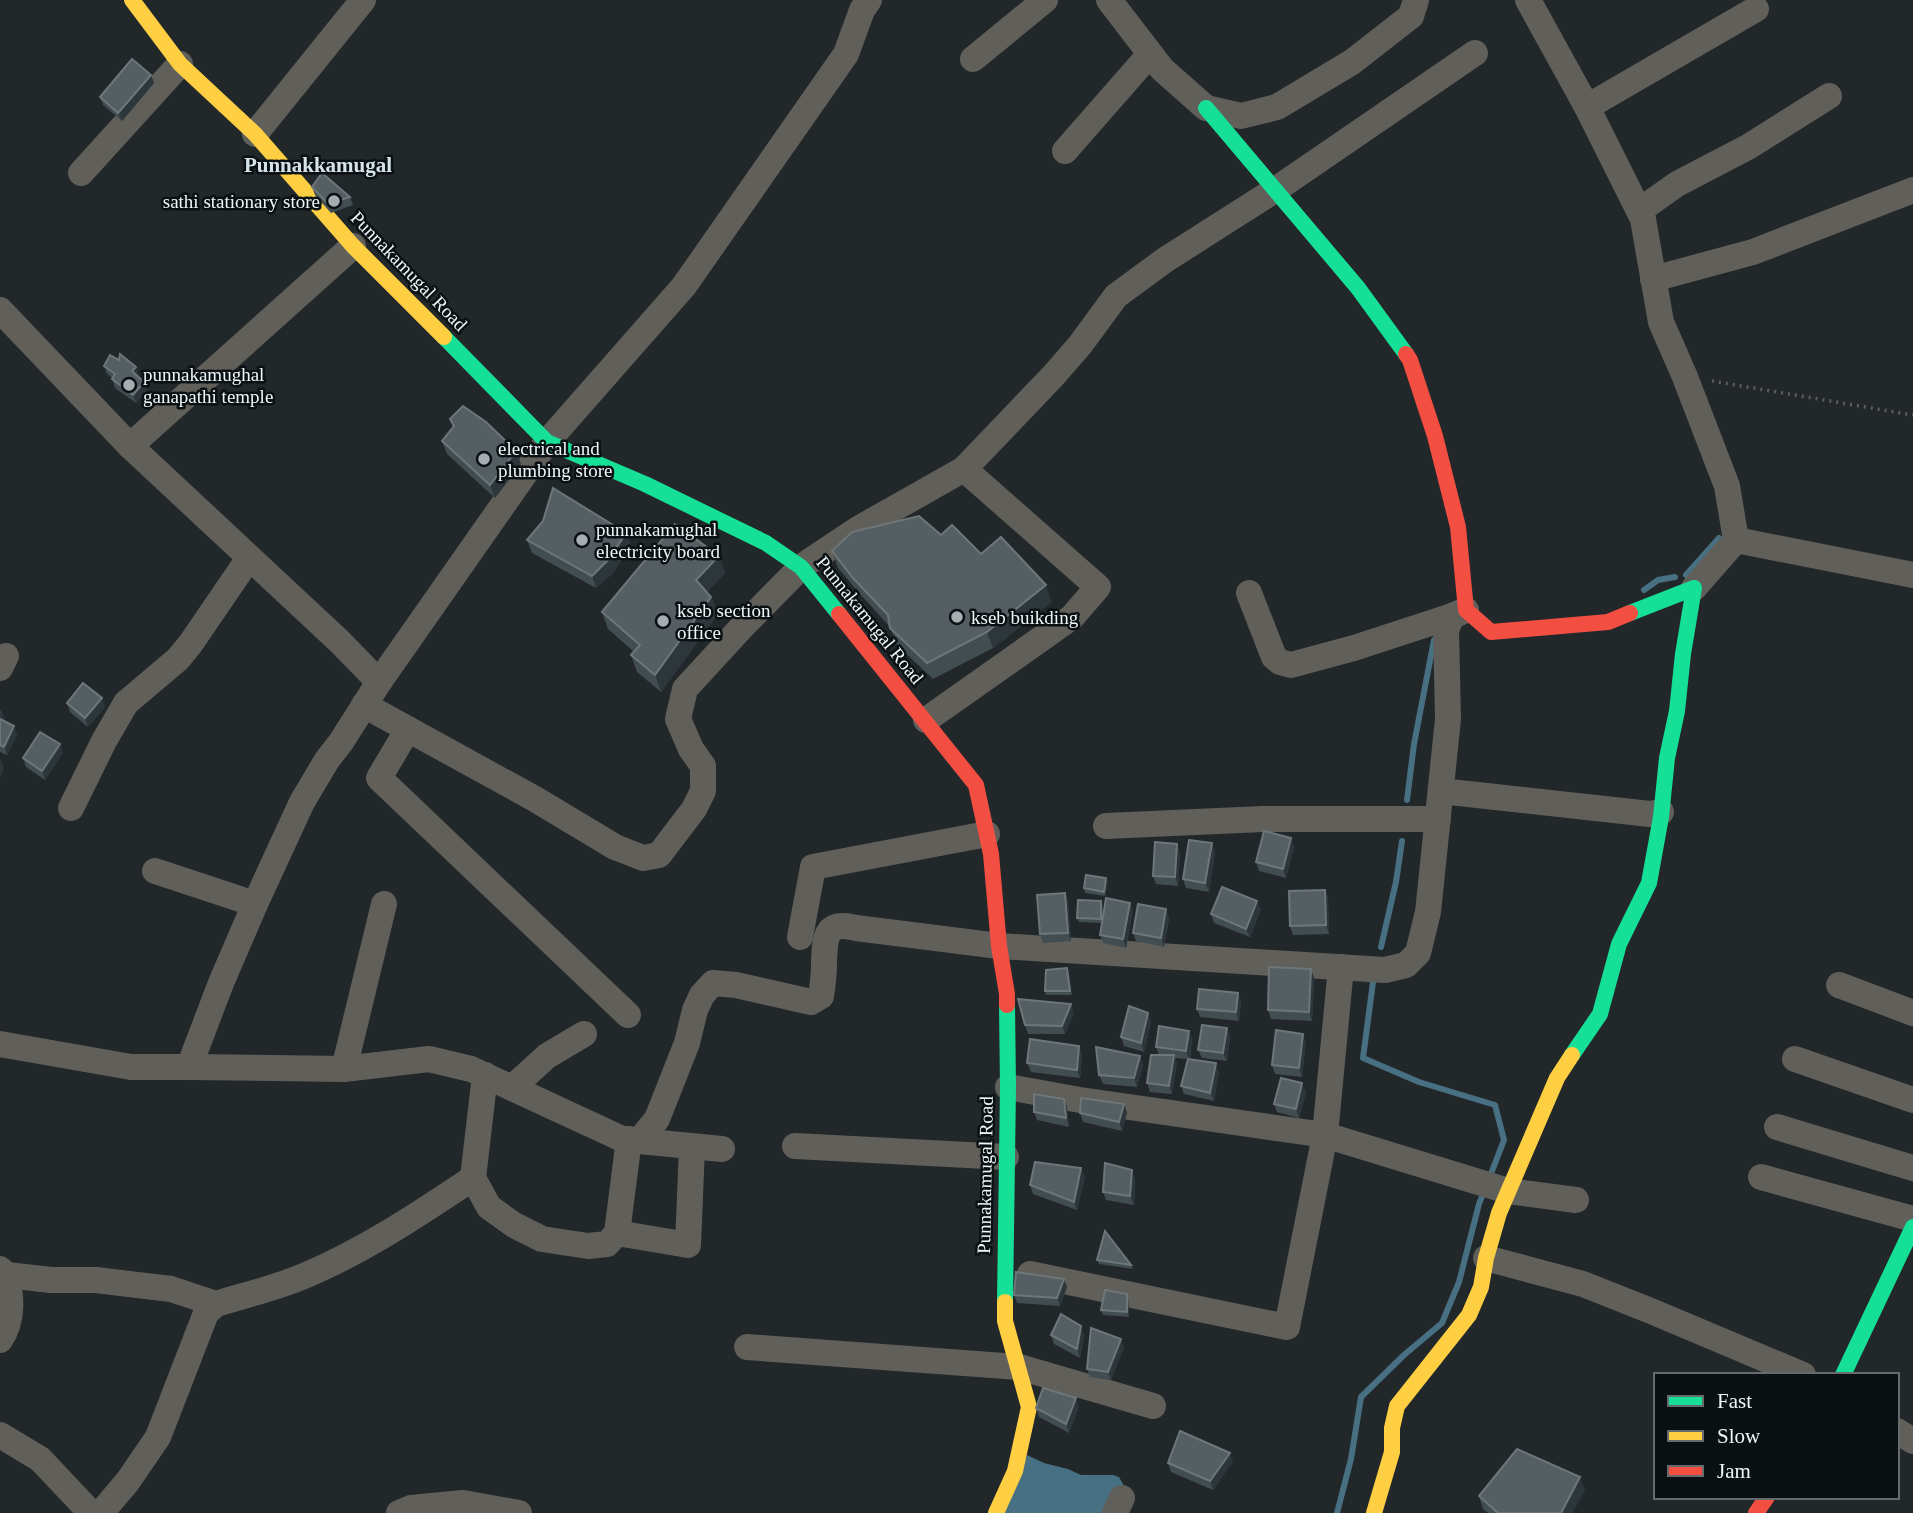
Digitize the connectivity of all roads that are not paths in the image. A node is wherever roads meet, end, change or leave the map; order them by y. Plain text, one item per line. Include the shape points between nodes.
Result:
1 (131, 0) edge
2 (363, 0) edge
3 (869, 0) edge
4 (1045, 0) edge
5 (1109, 0) edge
6 (1416, 0) edge
7 (1529, 1) edge
8 (1756, 9) dead end
9 (1475, 53) dead end
10 (1150, 54) junction
11 (973, 60) dead end
12 (180, 64) junction
13 (1829, 96) dead end
14 (1587, 107) junction
15 (1206, 108) junction
16 (255, 134) junction
17 (1065, 151) dead end
18 (81, 173) dead end
19 (1275, 190) junction
20 (1913, 190) edge
21 (1639, 211) junction
22 (353, 246) junction
23 (1653, 279) junction
24 (0, 310) edge
25 (547, 442) junction
26 (130, 446) junction
27 (964, 469) junction
28 (1736, 540) junction
29 (249, 558) junction
30 (801, 568) junction
31 (1913, 575) edge
32 (1694, 588) junction
33 (1249, 593) dead end
34 (1459, 613) junction
35 (379, 682) junction
36 (365, 705) junction
37 (926, 720) junction
38 (408, 729) junction
39 (1441, 791) junction
40 (71, 808) dead end
41 (1661, 812) junction
42 (1438, 819) junction
43 (1106, 827) dead end
44 (987, 834) junction
45 (155, 872) dead end
46 (255, 904) junction
47 (384, 904) dead end
48 (800, 937) dead end
49 (999, 946) junction
50 (1341, 967) junction
51 (1839, 985) dead end
52 (1913, 1013) edge
53 (628, 1014) dead end
54 (584, 1034) dead end
55 (0, 1044) edge
56 (1795, 1059) dead end
57 (190, 1067) junction
58 (344, 1069) junction
59 (485, 1075) junction
60 (1008, 1087) junction
61 (512, 1088) junction
62 (1913, 1100) edge
63 (1777, 1127) dead end
64 (1325, 1135) junction
65 (634, 1140) junction
66 (795, 1146) dead end
67 (692, 1147) junction
68 (722, 1149) dead end
69 (1006, 1157) junction
70 (1913, 1168) edge
71 (1761, 1177) dead end
72 (473, 1178) junction
73 (1508, 1191) junction
74 (1576, 1200) dead end
75 (1913, 1219) edge
76 (1913, 1227) edge
77 (617, 1233) junction
78 (1486, 1258) junction
79 (1004, 1269) junction
80 (4, 1272) edge
81 (216, 1304) junction
82 (0, 1340) edge
83 (747, 1347) dead end
84 (1019, 1367) junction
85 (1798, 1373) edge
86 (1844, 1373) edge
87 (1153, 1406) dead end
88 (0, 1435) edge
89 (91, 1513) edge
90 (101, 1513) edge
91 (399, 1513) edge
92 (519, 1513) edge
93 (996, 1513) edge
94 (1374, 1513) edge

1 - 12 street, Punnakamugal Road
2 - 16 street
3 - 25 street via 846,54 684,286
4 - 11 street
5 - 10 street
6 - 15 street via 1411,16 1352,62 1277,107 1241,116
7 - 14 street
8 - 14 street
9 - 19 street
10 - 15 street
10 - 17 street
12 - 16 street, Punnakamugal Road
12 - 18 street
13 - 21 street
14 - 21 street
15 - 19 street
16 - 22 street, Punnakamugal Road
19 - 27 street via 1116,296 1053,376
19 - 34 street via 1358,288 1410,360 1458,527
20 - 23 street via 1753,252
21 - 23 street
22 - 25 street, Punnakamugal Road
22 - 26 street
23 - 28 street via 1661,323 1727,486
24 - 26 street
25 - 30 street, Punnakamugal Road via 766,543
25 - 35 street
26 - 29 street
27 - 30 street via 858,529
27 - 37 street via 1098,587 1072,617
28 - 31 street
28 - 32 street
29 - 35 street
29 - 40 street via 178,659 126,703
30 - 37 street, Punnakamugal Road
30 - 38 street via 685,689 678,719 703,766 703,790 659,855 643,858 615,847
32 - 34 street via 1608,622 1491,632
32 - 41 street
33 - 34 street via 1274,657 1291,665
34 - 39 street via 1446,629 1448,719
35 - 36 street
36 - 38 street
36 - 46 street via 302,802
37 - 44 street, Punnakamugal Road via 976,785
38 - 53 street via 379,778
39 - 41 street
39 - 42 street
41 - 73 street via 1649,883 1619,944 1600,1014 1557,1078
42 - 43 street via 1263,819
42 - 50 street via 1428,912 1418,953 1406,965 1385,970
44 - 48 street via 813,867
44 - 49 street, Punnakamugal Road
45 - 46 street
46 - 57 street
47 - 58 street
49 - 50 street
49 - 60 street, Punnakamugal Road via 1007,994
49 - 65 street via 842,925 825,938 821,996 811,1002 713,984 695,1010 657,1119
50 - 64 street
51 - 52 street
54 - 61 street via 547,1056
55 - 57 street via 131,1067
56 - 62 street
57 - 58 street
58 - 59 street via 429,1059
59 - 61 street
59 - 72 street
60 - 64 street
60 - 69 street, Punnakamugal Road
61 - 65 street via 620,1138
63 - 70 street
64 - 73 street
64 - 79 street via 1287,1326
65 - 67 street
65 - 77 street
66 - 69 street
67 - 68 street
67 - 77 street via 688,1245
69 - 79 street, Punnakamugal Road
71 - 75 street
72 - 77 street via 489,1207 542,1239 588,1246 607,1244
72 - 81 street via 337,1260 302,1277
73 - 74 street
73 - 78 street
76 - 86 street
78 - 85 street via 1583,1284
78 - 94 street via 1469,1315 1397,1406 1392,1452
79 - 84 street, Punnakamugal Road via 1005,1321
80 - 81 street via 171,1289
80 - 82 street via 12,1303
81 - 90 street via 206,1313 158,1437
83 - 84 street
84 - 87 street
84 - 93 street, Punnakamugal Road via 1029,1407 1015,1471
88 - 89 street via 40,1459
91 - 92 street via 463,1503

